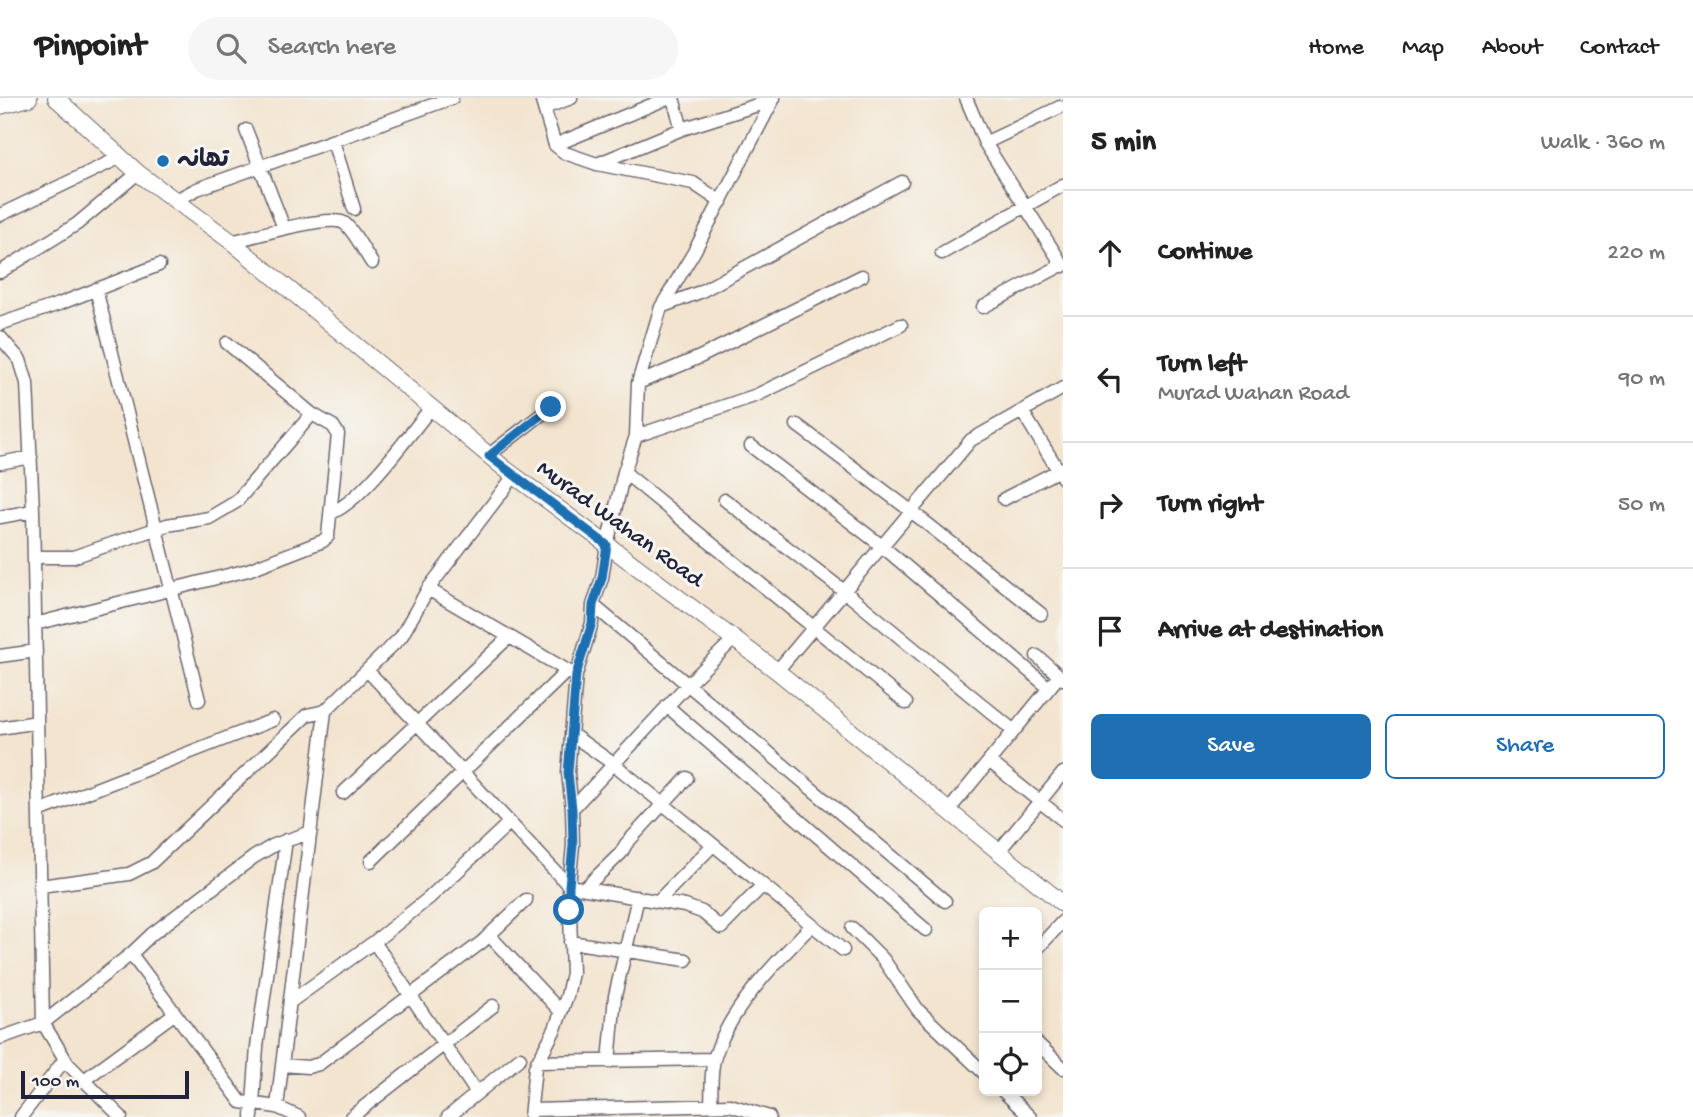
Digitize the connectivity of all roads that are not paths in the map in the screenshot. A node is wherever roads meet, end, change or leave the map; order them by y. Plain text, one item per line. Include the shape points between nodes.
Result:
1 (29, 98) edge
2 (56, 98) edge
3 (452, 98) edge
4 (571, 98) edge
5 (670, 98) edge
6 (966, 98) edge
7 (773, 99) edge
8 (542, 103) edge
9 (0, 106) edge
10 (1060, 107) dead end
11 (682, 129) junction
12 (246, 130) dead end
13 (333, 141) junction
14 (985, 143) junction
15 (555, 145) junction
16 (121, 157) junction
17 (597, 164) junction
18 (260, 166) junction
19 (138, 173) junction
20 (902, 182) dead end
21 (1063, 185) edge
22 (176, 200) junction
23 (720, 202) junction
24 (1026, 206) junction
25 (354, 209) dead end
26 (0, 215) edge
27 (284, 228) junction
28 (232, 242) junction
29 (942, 253) dead end
30 (1062, 261) edge
31 (372, 263) dead end
32 (159, 265) dead end
33 (0, 272) edge
34 (862, 276) dead end
35 (96, 289) junction
36 (661, 307) junction
37 (983, 307) dead end
38 (0, 324) edge
39 (901, 325) dead end
40 (0, 337) edge
41 (226, 343) dead end
42 (638, 383) junction
43 (1063, 388) edge
44 (551, 407) dead end
45 (431, 408) junction
46 (1022, 411) junction
47 (312, 414) junction
48 (797, 425) dead end
49 (636, 436) junction
50 (751, 446) dead end
51 (489, 456) junction
52 (32, 457) junction
53 (0, 463) edge
54 (624, 472) junction
55 (1061, 472) edge
56 (514, 476) junction
57 (725, 499) dead end
58 (1004, 499) dead end
59 (33, 511) junction
60 (911, 511) junction
61 (331, 513) junction
62 (0, 517) edge
63 (157, 529) junction
64 (607, 545) junction
65 (882, 545) junction
66 (34, 556) junction
67 (172, 589) junction
68 (428, 589) junction
69 (844, 591) junction
70 (593, 605) junction
71 (1041, 614) dead end
72 (35, 624) junction
73 (815, 628) junction
74 (509, 637) junction
75 (735, 638) junction
76 (36, 650) junction
77 (0, 656) edge
78 (1037, 656) dead end
79 (367, 670) junction
80 (777, 671) junction
81 (571, 674) junction
82 (1061, 678) edge
83 (689, 683) junction
84 (1049, 688) junction
85 (199, 700) dead end
86 (906, 703) dead end
87 (667, 706) junction
88 (324, 711) junction
89 (273, 720) dead end
90 (37, 722) junction
91 (415, 723) junction
92 (0, 728) edge
93 (1014, 731) junction
94 (571, 734) junction
95 (989, 761) junction
96 (615, 765) junction
97 (463, 774) junction
98 (1063, 774) edge
99 (687, 778) dead end
100 (343, 793) dead end
101 (1040, 802) junction
102 (663, 804) junction
103 (572, 809) junction
104 (949, 810) junction
105 (38, 811) junction
106 (1063, 820) edge
107 (509, 823) junction
108 (310, 832) junction
109 (286, 840) junction
110 (713, 845) junction
111 (999, 851) junction
112 (372, 861) dead end
113 (763, 885) junction
114 (40, 886) junction
115 (569, 886) junction
116 (585, 888) junction
117 (638, 897) junction
118 (526, 900) dead end
119 (659, 900) junction
120 (945, 901) dead end
121 (1063, 904) edge
122 (1063, 921) edge
123 (812, 925) junction
124 (852, 928) dead end
125 (926, 929) dead end
126 (489, 935) junction
127 (374, 942) junction
128 (570, 942) junction
129 (1042, 944) edge
130 (625, 950) junction
131 (843, 950) dead end
132 (131, 954) junction
133 (686, 960) dead end
134 (411, 996) junction
135 (290, 1002) junction
136 (493, 1006) dead end
137 (561, 1012) junction
138 (174, 1014) junction
139 (43, 1023) junction
140 (0, 1038) edge
141 (443, 1044) junction
142 (1042, 1048) edge
143 (520, 1058) dead end
144 (65, 1059) junction
145 (714, 1059) junction
146 (537, 1062) junction
147 (609, 1062) junction
148 (282, 1065) junction
149 (979, 1068) edge
150 (1063, 1068) edge
151 (84, 1080) junction
152 (477, 1093) junction
153 (1008, 1096) edge
154 (711, 1105) junction
155 (277, 1107) junction
156 (253, 1111) edge
157 (530, 1113) edge
158 (21, 1117) edge
159 (121, 1117) edge
160 (299, 1117) edge
161 (351, 1117) edge
162 (448, 1117) edge
163 (769, 1117) edge
164 (1030, 1117) edge

1 - 9 street
2 - 16 street, Murad Wahan Road
3 - 13 street
4 - 8 street
5 - 11 street
5 - 15 street
6 - 14 street
7 - 11 street
7 - 23 street
8 - 15 street
10 - 14 street
11 - 17 street
12 - 18 street
13 - 18 street
13 - 25 street
14 - 24 street
15 - 17 street
16 - 19 street, Murad Wahan Road
16 - 26 street
17 - 23 street via 694,183
18 - 22 street
18 - 27 street
19 - 22 street, Murad Wahan Road
19 - 33 street via 77,224
20 - 36 street via 700,292
21 - 24 street
22 - 28 street, Murad Wahan Road
23 - 36 street
24 - 29 street
24 - 30 street
27 - 28 street
27 - 31 street via 343,222
28 - 45 street, Murad Wahan Road
30 - 37 street
32 - 35 street
34 - 42 street
35 - 38 street
35 - 63 street
36 - 42 street
39 - 49 street via 757,395
40 - 52 street via 20,360 27,383
41 - 47 street
42 - 49 street
43 - 46 street
44 - 51 street
45 - 51 street, Murad Wahan Road
45 - 61 street via 379,473 343,508
46 - 55 street
46 - 60 street via 971,440
47 - 61 street via 338,434
47 - 63 street via 236,502 209,518
48 - 60 street
49 - 54 street
50 - 65 street
51 - 56 street, Murad Wahan Road
52 - 53 street
52 - 59 street
54 - 64 street
54 - 73 street
55 - 58 street
56 - 64 street, Murad Wahan Road
56 - 68 street
57 - 69 street
59 - 62 street
59 - 66 street
60 - 65 street
60 - 71 street
61 - 67 street via 323,541 248,570
63 - 66 street via 73,557
63 - 67 street
64 - 70 street
64 - 75 street, Murad Wahan Road
65 - 69 street
65 - 84 street
66 - 72 street
67 - 72 street
67 - 85 street
68 - 74 street
68 - 79 street via 401,637
69 - 73 street
69 - 93 street
70 - 81 street via 592,623
70 - 83 street
72 - 76 street
73 - 80 street
73 - 86 street
74 - 81 street
74 - 91 street
75 - 80 street, Murad Wahan Road
75 - 83 street
76 - 77 street
76 - 90 street
78 - 82 street
79 - 88 street
79 - 91 street
80 - 104 street, Murad Wahan Road
81 - 94 street
81 - 97 street
82 - 84 street
83 - 87 street
83 - 120 street
84 - 93 street
87 - 96 street
87 - 125 street
88 - 108 street
88 - 114 street via 307,715 151,863 128,874
89 - 105 street
90 - 92 street
90 - 105 street
91 - 97 street
91 - 100 street
93 - 95 street
94 - 96 street
94 - 103 street via 568,773
95 - 101 street
95 - 104 street
96 - 102 street
96 - 103 street
97 - 107 street
97 - 112 street
98 - 101 street
99 - 102 street
101 - 106 street
101 - 111 street
102 - 110 street
102 - 116 street
103 - 115 street
104 - 111 street, Murad Wahan Road
105 - 114 street
107 - 115 street
107 - 127 street
108 - 109 street
108 - 135 street
109 - 132 street via 244,864
109 - 156 street via 257,1047
110 - 113 street
110 - 119 street
111 - 121 street, Murad Wahan Road
113 - 119 street via 721,928 702,912
113 - 123 street
114 - 139 street
115 - 116 street
115 - 128 street
116 - 117 street
117 - 119 street
117 - 130 street
118 - 126 street
122 - 129 street
123 - 131 street
123 - 145 street via 742,1005
124 - 149 street via 883,959 918,1010
126 - 134 street
126 - 137 street
127 - 134 street
127 - 135 street
128 - 130 street
128 - 137 street via 572,972
130 - 133 street
130 - 147 street
132 - 138 street
132 - 139 street
134 - 141 street
134 - 148 street via 319,1064
135 - 148 street
136 - 141 street
137 - 146 street
138 - 151 street
138 - 156 street
139 - 140 street
139 - 144 street
141 - 152 street
141 - 161 street
142 - 150 street
143 - 152 street
144 - 151 street
144 - 158 street
145 - 147 street
145 - 154 street
146 - 147 street
146 - 157 street
148 - 155 street
151 - 159 street
152 - 162 street
153 - 164 street
154 - 157 street
154 - 163 street via 730,1105
155 - 156 street
155 - 160 street

